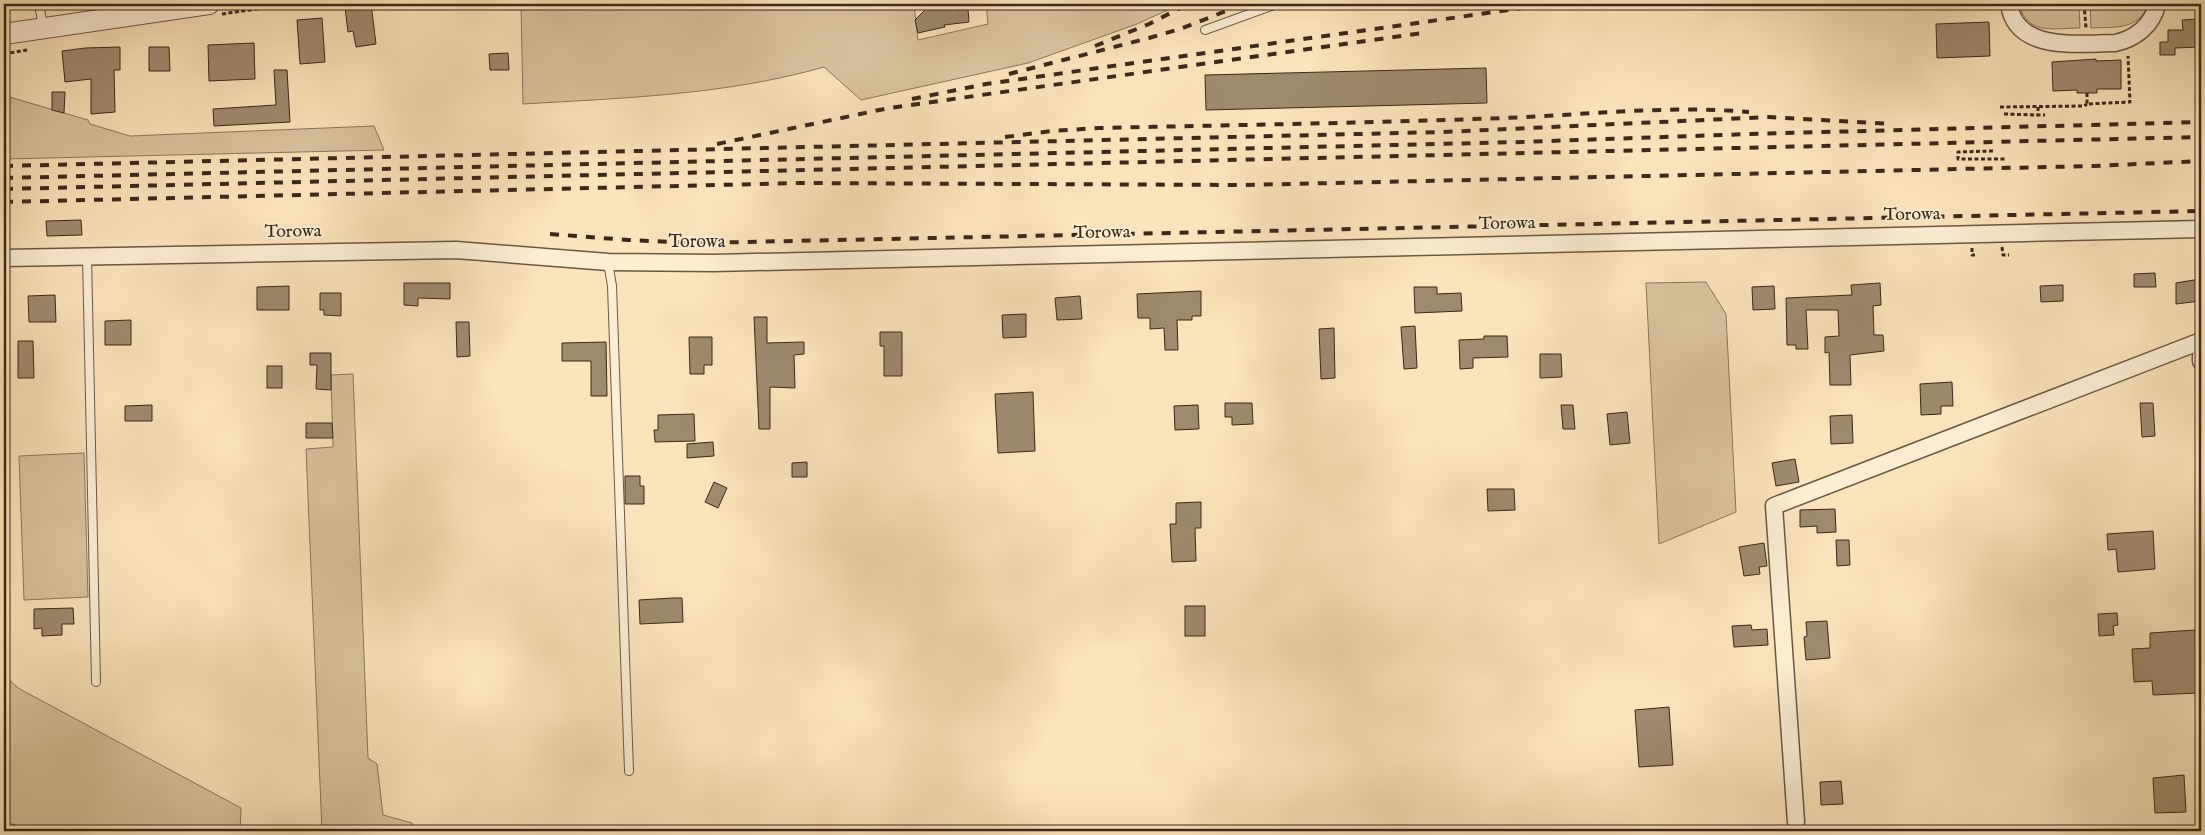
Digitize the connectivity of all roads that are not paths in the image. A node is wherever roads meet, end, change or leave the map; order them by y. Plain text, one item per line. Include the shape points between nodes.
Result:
1 (39, 4) edge
2 (209, 4) edge
3 (1277, 4) edge
4 (2009, 4) edge
5 (2157, 4) edge
6 (44, 28) junction
7 (1205, 30) dead end
8 (4, 34) edge
9 (2201, 230) edge
10 (87, 256) junction
11 (4, 258) edge
12 (608, 262) junction
13 (2201, 341) edge
14 (2201, 356) edge
15 (2201, 361) edge
16 (96, 682) dead end
17 (629, 771) dead end
18 (1796, 822) dead end

1 - 6 lane
2 - 6 street
3 - 7 lane
4 - 5 street via 2018,26 2054,44 2124,41 2151,20
6 - 8 street
9 - 12 street, Torowa via 714,263
10 - 11 street, Torowa
10 - 12 street, Torowa via 456,250
10 - 16 lane
12 - 17 lane via 612,286
13 - 18 street via 1774,506
14 - 15 street

